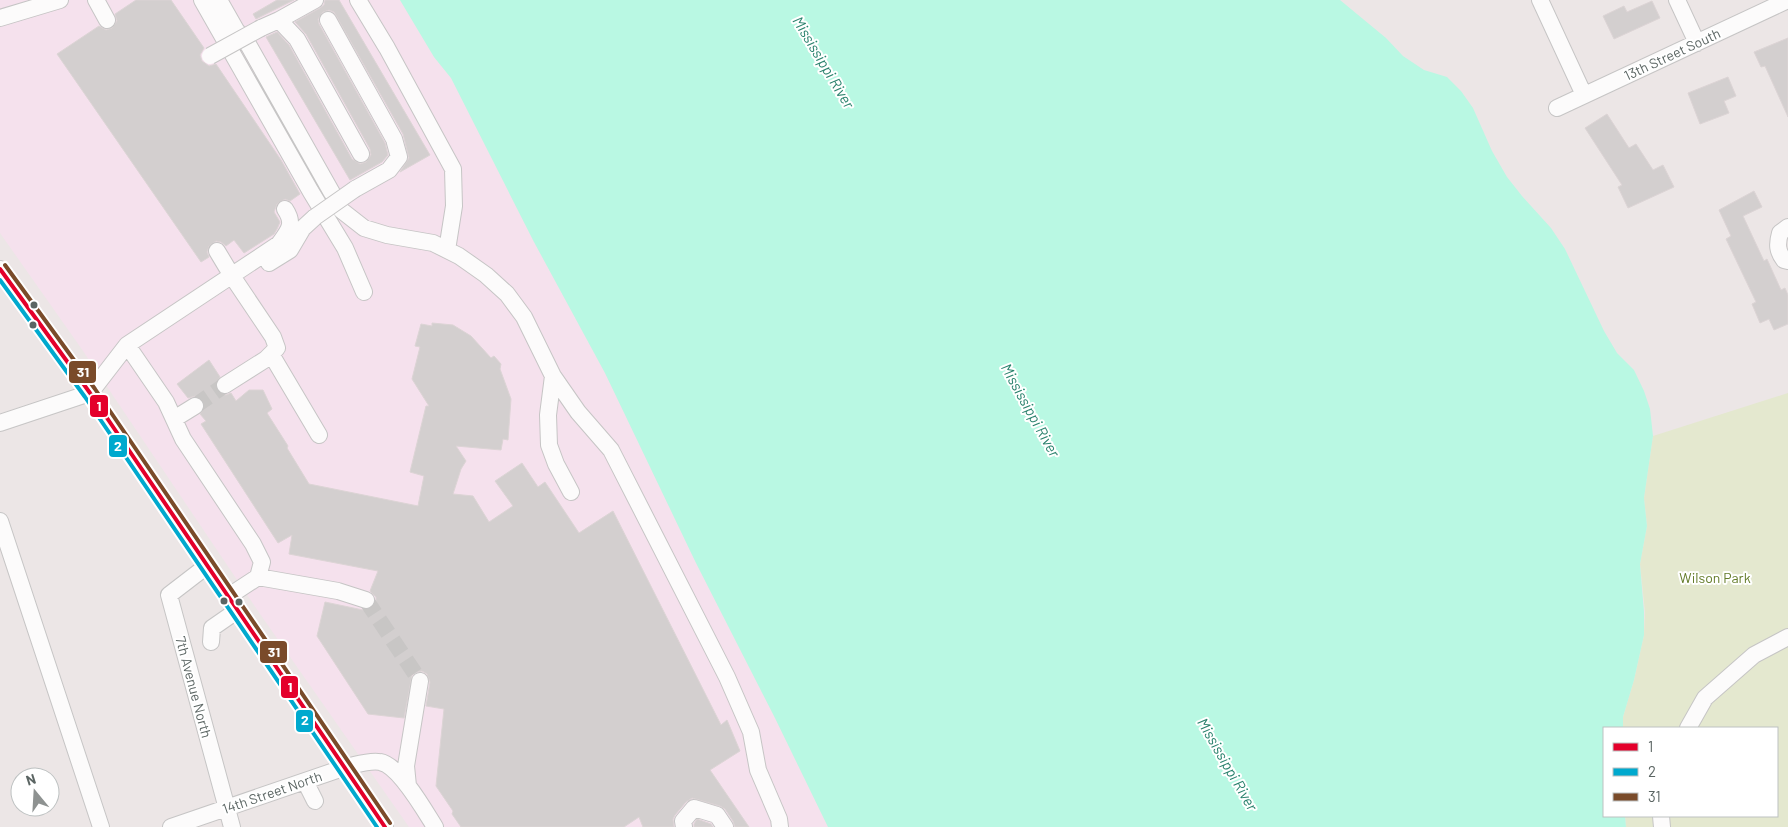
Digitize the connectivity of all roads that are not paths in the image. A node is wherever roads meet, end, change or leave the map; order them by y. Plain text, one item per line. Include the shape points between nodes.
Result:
1 (60, 0) edge
2 (96, 0) edge
3 (202, 0) edge
4 (219, 0) edge
5 (315, 0) edge
6 (358, 0) edge
7 (1540, 0) edge
8 (1677, 0) edge
9 (1788, 0) edge
10 (0, 18) edge
11 (107, 20) dead end
12 (279, 20) junction
13 (328, 20) dead end
14 (1697, 43) junction
15 (210, 56) dead end
16 (1584, 95) junction
17 (1557, 108) dead end
18 (361, 154) dead end
19 (332, 194) dead end
20 (286, 209) dead end
21 (341, 210) dead end
22 (1788, 227) edge
23 (447, 250) junction
24 (217, 251) dead end
25 (1788, 260) edge
26 (0, 269) edge
27 (238, 271) junction
28 (364, 292) dead end
29 (127, 345) junction
30 (271, 354) junction
31 (553, 376) junction
32 (225, 384) tunnel mouth
33 (90, 392) junction
34 (195, 406) tunnel mouth
35 (174, 419) junction
36 (0, 423) edge
37 (320, 435) dead end
38 (571, 492) dead end
39 (0, 521) edge
40 (208, 565) junction
41 (258, 577) junction
42 (229, 596) junction
43 (366, 600) tunnel mouth
44 (238, 610) junction
45 (1788, 637) edge
46 (210, 642) dead end
47 (420, 681) tunnel mouth
48 (1689, 727) edge
49 (346, 767) junction
50 (305, 781) junction
51 (408, 786) junction
52 (315, 801) dead end
53 (227, 808) junction
54 (101, 827) edge
55 (171, 827) edge
56 (232, 827) edge
57 (385, 827) edge
58 (435, 827) edge
59 (684, 827) edge
60 (725, 827) edge
61 (780, 827) edge

1 - 10 street
2 - 11 street
3 - 28 street via 345,248
4 - 19 street via 249,46
5 - 12 street
6 - 23 street via 453,169 454,206
7 - 16 street
8 - 14 street
9 - 14 street, 13th Street South
12 - 15 street, bridge
12 - 18 street via 297,39
13 - 27 street, bridge via 394,139 399,157 389,170 315,217 303,228 290,250 257,270
14 - 16 street, 13th Street South
16 - 17 street, 13th Street South
20 - 27 street via 291,218 290,230 279,244
21 - 23 street via 364,228 433,243
22 - 25 street via 1780,233 1777,246 1779,254
23 - 31 street via 486,275 507,294 524,316
24 - 27 street
26 - 33 street
27 - 29 street
27 - 30 street via 273,337 277,348
29 - 33 street
29 - 35 street
30 - 32 street
30 - 37 street
31 - 38 street via 548,415 549,446
31 - 61 street via 578,412 611,450 727,677 751,732 758,770
33 - 36 street
33 - 40 street
34 - 35 street
35 - 41 street via 183,438 253,544 262,562
39 - 54 street
40 - 42 street
40 - 53 street, 7th Avenue North via 169,595
41 - 42 street
41 - 43 street via 338,591
42 - 44 street
44 - 46 street via 212,628
44 - 49 street
45 - 48 street via 1754,655 1705,698
47 - 51 street via 406,766
49 - 50 street, 14th Street North
49 - 51 street, 14th Street North via 381,762 394,769
49 - 57 street
50 - 52 street
50 - 53 street, 14th Street North
51 - 58 street, 14th Street North
53 - 55 street, 14th Street North
53 - 56 street, 7th Avenue North
59 - 60 street via 683,821 694,808 717,815

